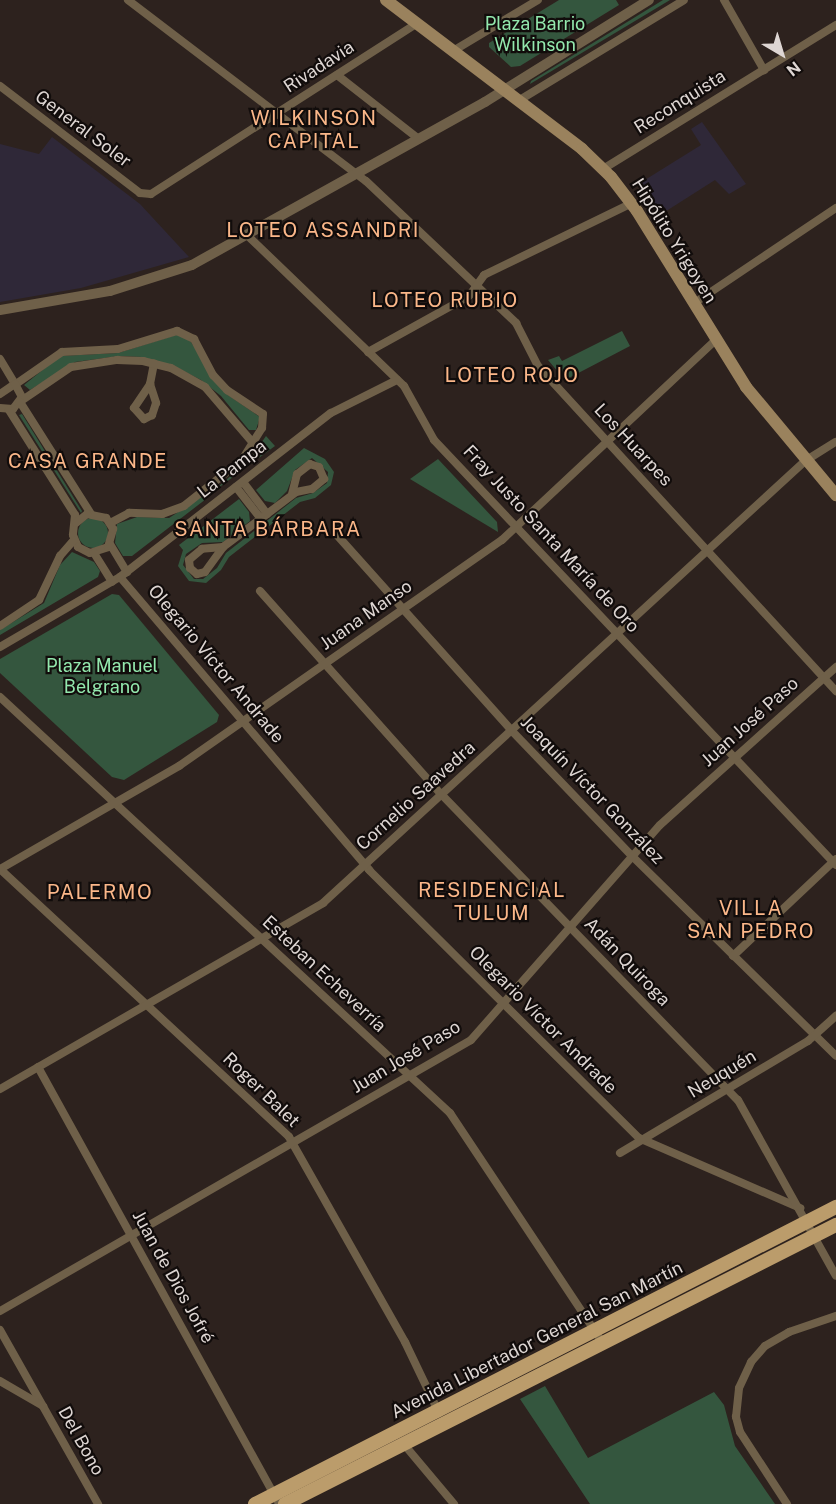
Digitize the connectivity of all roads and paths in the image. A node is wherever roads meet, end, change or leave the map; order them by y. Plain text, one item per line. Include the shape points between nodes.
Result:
1 (128, 0) edge
2 (386, 0) edge
3 (538, 0) edge
4 (649, 0) edge
5 (684, 0) edge
6 (724, 0) edge
7 (417, 23) junction
8 (836, 25) edge
9 (453, 51) junction
10 (764, 70) junction
11 (337, 75) junction
12 (0, 86) edge
13 (504, 90) junction
14 (518, 100) junction
15 (276, 114) junction
16 (418, 139) junction
17 (603, 169) junction
18 (356, 174) junction
19 (148, 194) joint
20 (632, 203) junction
21 (836, 208) edge
22 (247, 235) junction
23 (476, 285) junction
24 (693, 304) junction
25 (0, 310) edge
26 (716, 341) junction
27 (368, 352) junction
28 (0, 359) edge
29 (154, 363) junction
30 (397, 380) junction
31 (16, 384) junction
32 (150, 384) dead end
33 (0, 394) edge
34 (21, 402) junction
35 (4, 409) edge
36 (607, 440) junction
37 (836, 442) edge
38 (252, 443) junction
39 (805, 461) junction
40 (240, 484) junction
41 (204, 491) junction
42 (292, 494) dead end
43 (836, 495) edge
44 (214, 504) junction
45 (91, 514) junction
46 (264, 516) junction
47 (76, 522) junction
48 (110, 523) junction
49 (515, 526) junction
50 (336, 534) dead end
51 (74, 540) junction
52 (110, 544) junction
53 (223, 548) dead end
54 (708, 550) junction
55 (94, 554) junction
56 (123, 574) junction
57 (112, 582) junction
58 (260, 591) dead end
59 (404, 609) junction
60 (0, 626) edge
61 (618, 634) junction
62 (0, 647) edge
63 (326, 663) junction
64 (836, 667) edge
65 (824, 677) junction
66 (836, 690) edge
67 (0, 697) edge
68 (243, 722) junction
69 (512, 731) junction
70 (735, 758) junction
71 (442, 795) junction
72 (115, 803) junction
73 (633, 857) junction
74 (835, 862) edge
75 (364, 865) junction
76 (0, 869) edge
77 (570, 927) junction
78 (261, 938) junction
79 (733, 956) junction
80 (503, 1004) junction
81 (146, 1005) junction
82 (836, 1016) edge
83 (815, 1035) junction
84 (836, 1056) edge
85 (38, 1067) junction
86 (410, 1076) junction
87 (0, 1089) edge
88 (728, 1089) junction
89 (643, 1140) junction
90 (292, 1143) junction
91 (620, 1154) dead end
92 (836, 1207) edge
93 (800, 1208) junction
94 (807, 1222) junction
95 (836, 1225) edge
96 (131, 1236) junction
97 (814, 1236) junction
98 (836, 1276) edge
99 (0, 1311) edge
100 (836, 1317) edge
101 (0, 1330) edge
102 (595, 1330) junction
103 (603, 1343) junction
104 (0, 1381) edge
105 (43, 1406) junction
106 (438, 1411) junction
107 (444, 1424) junction
108 (399, 1438) junction
109 (276, 1499) edge
110 (98, 1504) edge
111 (255, 1504) edge
112 (285, 1504) edge
113 (454, 1504) edge
114 (787, 1504) edge

1 - 15 street, Los Huarpes
2 - 7 main road, Hipólito Yrigoyen
3 - 9 street
4 - 13 street
5 - 14 street
6 - 10 street
7 - 9 main road, Hipólito Yrigoyen
7 - 11 street, Rivadavia
8 - 10 street, Reconquista
9 - 13 main road, Hipólito Yrigoyen
10 - 17 street, Reconquista
11 - 15 street, Rivadavia
11 - 16 street
12 - 19 street, General Soler via 140,193
13 - 14 main road, Hipólito Yrigoyen
13 - 16 street
14 - 17 main road, Hipólito Yrigoyen
15 - 18 street, Los Huarpes
15 - 19 street, Rivadavia
16 - 18 street
17 - 20 main road, Hipólito Yrigoyen
18 - 22 street
18 - 23 street, Los Huarpes
20 - 23 street via 484,275
20 - 24 main road, Hipólito Yrigoyen
21 - 24 street
22 - 25 street via 192,265 153,279 95,294
22 - 27 street, Fray Justo Santa María de Oro
23 - 27 street via 469,296
23 - 36 street, Los Huarpes via 516,323 538,366
24 - 26 main road, Hipólito Yrigoyen
26 - 36 street, Juana Manso
26 - 39 main road, Hipólito Yrigoyen via 746,387
27 - 30 street, Fray Justo Santa María de Oro
28 - 31 street
29 - 32 street
29 - 34 street via 125,359 76,366
29 - 38 street via 205,387
30 - 40 street, La Pampa via 331,413
30 - 49 street, Fray Justo Santa María de Oro via 434,440
31 - 33 street
31 - 34 street
31 - 38 street via 62,352 118,349 167,332 183,332 197,342 213,375 227,390 265,416
34 - 35 street
34 - 45 street
35 - 47 street
36 - 49 street, Juana Manso
36 - 54 street, Los Huarpes
37 - 39 street, Cornelio Saavedra
38 - 41 street via 238,464
39 - 43 main road, Hipólito Yrigoyen
39 - 54 street, Cornelio Saavedra
40 - 44 street, La Pampa
40 - 46 street
41 - 44 street
41 - 48 street via 173,512 129,513
42 - 46 street
44 - 56 street, La Pampa
45 - 47 street
45 - 48 street
46 - 53 street
47 - 51 street
48 - 52 street
49 - 59 street, Juana Manso via 502,540
49 - 61 street, Fray Justo Santa María de Oro
50 - 59 street, Joaquín Víctor González
51 - 55 street via 83,551
51 - 60 street via 60,555 39,600
52 - 55 street
52 - 56 street, Olegario Víctor Andrade
54 - 61 street, Cornelio Saavedra
54 - 65 street, Los Huarpes
55 - 57 street
56 - 57 street, La Pampa
56 - 68 street, Olegario Víctor Andrade
57 - 62 street, La Pampa
58 - 63 street, Adán Quiroga
59 - 63 street, Juana Manso
59 - 69 street, Joaquín Víctor González
61 - 69 street, Cornelio Saavedra
61 - 70 street, Fray Justo Santa María de Oro
63 - 68 street, Juana Manso
63 - 71 street, Adán Quiroga
64 - 65 street, Juan José Paso
65 - 66 street, Los Huarpes
65 - 70 street, Juan José Paso
67 - 72 street, Esteban Echeverría
68 - 72 street, Juana Manso
68 - 75 street, Olegario Víctor Andrade
69 - 71 street, Cornelio Saavedra
69 - 73 street, Joaquín Víctor González
70 - 73 street, Juan José Paso via 660,825
70 - 74 street, Fray Justo Santa María de Oro
71 - 75 street, Cornelio Saavedra
71 - 77 street, Adán Quiroga
72 - 76 street, Juana Manso
72 - 78 street, Esteban Echeverría
73 - 77 street, Juan José Paso
73 - 79 street, Joaquín Víctor González
74 - 79 street
75 - 78 street, Cornelio Saavedra via 323,903
75 - 80 street, Olegario Víctor Andrade
76 - 81 street, Roger Balet
77 - 80 street, Juan José Paso
77 - 88 street, Adán Quiroga
78 - 81 street, Cornelio Saavedra
78 - 86 street, Esteban Echeverría
79 - 83 street, Joaquín Víctor González
80 - 86 street, Juan José Paso via 471,1040
80 - 89 street, Olegario Víctor Andrade
81 - 85 street, Cornelio Saavedra
81 - 90 street, Roger Balet
82 - 83 street, Neuquén
83 - 84 street, Joaquín Víctor González
83 - 88 street, Neuquén
85 - 87 street, Cornelio Saavedra
85 - 96 street, Juan de Dios Jofré
86 - 90 street, Juan José Paso
86 - 102 street, Esteban Echeverría via 450,1113
88 - 89 street, Neuquén
88 - 93 street, Adán Quiroga
89 - 91 street, Neuquén
89 - 93 street, Olegario Víctor Andrade
90 - 96 street, Juan José Paso
90 - 106 street, Roger Balet via 405,1342
92 - 94 main road, Avenida Libertador General San Martín
93 - 94 street, Adán Quiroga
94 - 97 street, Adán Quiroga
94 - 102 main road, Avenida Libertador General San Martín
95 - 97 main road, Avenida Libertador General San Martín
96 - 99 street, Juan José Paso
96 - 109 street, Juan de Dios Jofré
97 - 98 street, Adán Quiroga
97 - 103 main road, Avenida Libertador General San Martín
100 - 114 street via 789,1332 765,1346 744,1376 737,1402 740,1432
101 - 105 street
102 - 103 street, Esteban Echeverría
102 - 106 main road, Avenida Libertador General San Martín
103 - 107 main road, Avenida Libertador General San Martín
104 - 105 street, Del Bono
105 - 110 street, Del Bono
106 - 107 street, Roger Balet
106 - 108 main road, Avenida Libertador General San Martín
107 - 108 main road, Avenida Libertador General San Martín
108 - 109 main road, Avenida Libertador General San Martín
108 - 112 main road, Avenida Libertador General San Martín
108 - 113 street
109 - 111 main road, Avenida Libertador General San Martín

